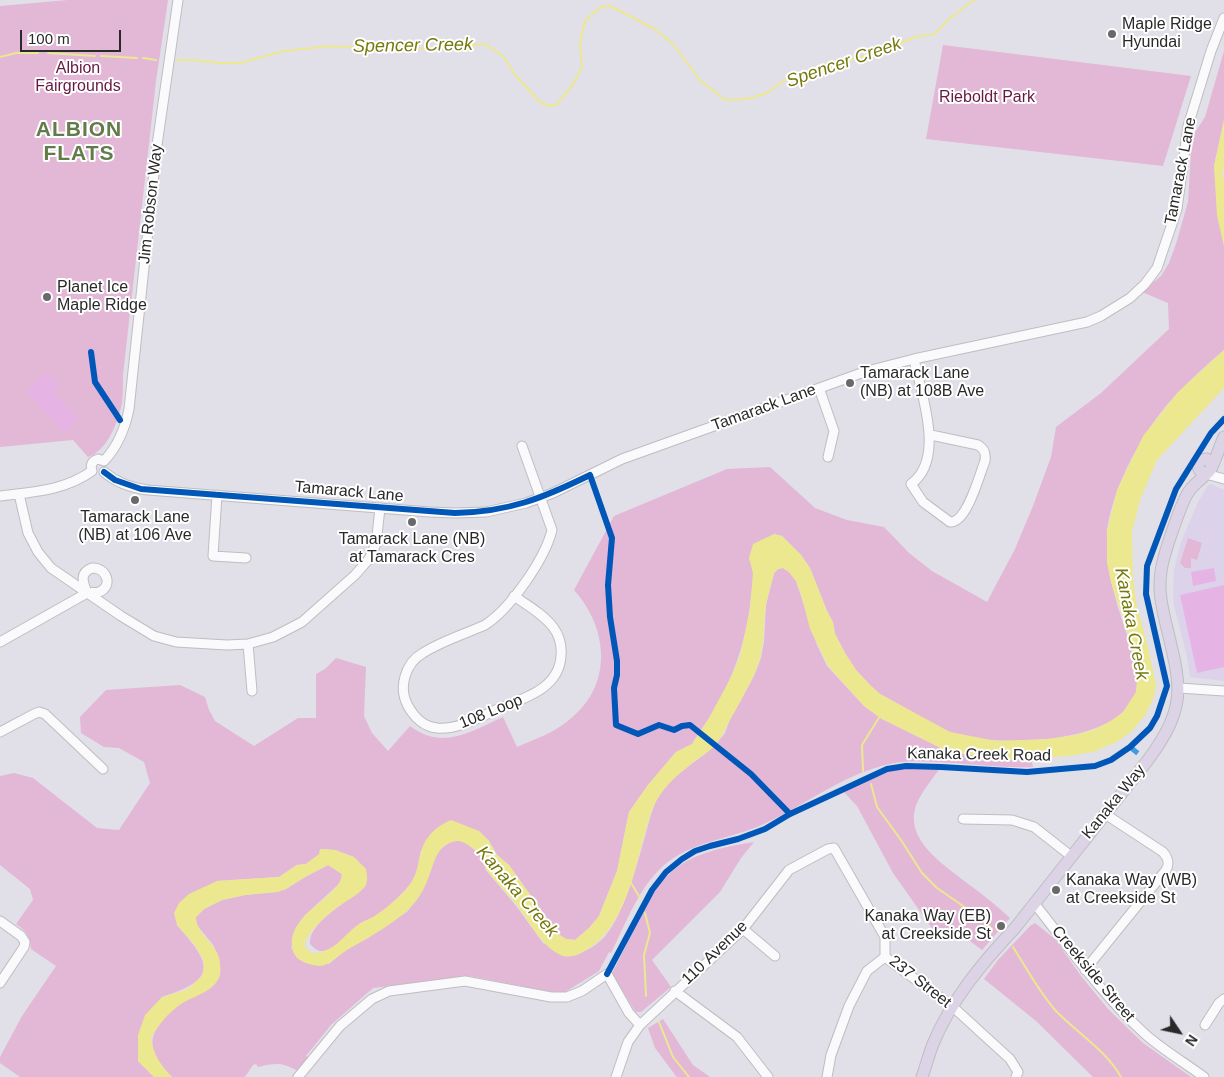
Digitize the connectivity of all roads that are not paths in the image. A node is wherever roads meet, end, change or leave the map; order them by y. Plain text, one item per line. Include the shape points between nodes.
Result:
1 (178, 0) edge
2 (1224, 18) edge
3 (914, 359) junction
4 (819, 388) junction
5 (931, 435) junction
6 (1224, 437) edge
7 (522, 446) dead end
8 (828, 457) dead end
9 (104, 461) junction
10 (1204, 466) junction
11 (92, 471) junction
12 (104, 472) junction
13 (1224, 478) edge
14 (19, 494) junction
15 (217, 495) junction
16 (0, 496) edge
17 (542, 498) junction
18 (380, 508) junction
19 (246, 558) dead end
20 (87, 593) junction
21 (514, 596) junction
22 (0, 642) edge
23 (248, 644) junction
24 (1179, 688) junction
25 (252, 691) dead end
26 (1224, 691) edge
27 (0, 732) edge
28 (103, 769) dead end
29 (1105, 814) junction
30 (963, 819) dead end
31 (834, 848) joint
32 (1071, 856) junction
33 (1034, 902) junction
34 (0, 921) edge
35 (743, 928) junction
36 (775, 956) dead end
37 (885, 957) junction
38 (1085, 970) junction
39 (0, 983) edge
40 (675, 991) junction
41 (1224, 999) edge
42 (953, 1007) junction
43 (640, 1025) junction
44 (1205, 1025) dead end
45 (1017, 1074) edge
46 (298, 1077) edge
47 (616, 1077) edge
48 (768, 1077) edge
49 (827, 1077) edge
50 (922, 1077) edge
51 (1204, 1077) edge

1 - 9 street, Jim Robson Way via 158,137 129,409 122,434
2 - 3 street, Tamarack Lane via 1210,51 1188,126 1179,197 1171,229 1157,268 1144,284 1113,310 1087,322
3 - 4 street, Tamarack Lane
3 - 5 street
4 - 8 street via 834,431
4 - 17 street, Tamarack Lane via 622,459
5 - 5 street via 927,461 920,476 909,483 923,502 950,522 958,520 965,512 986,453 978,445
6 - 10 main road, Kanaka Way
7 - 17 street, 108 Loop
9 - 11 street via 98,459 93,462
9 - 12 street
10 - 13 street
10 - 24 main road, Kanaka Way via 1189,483 1189,491 1160,571 1161,603
11 - 12 street via 97,474
11 - 14 street via 58,488
12 - 15 street, Tamarack Lane via 114,480 138,488
14 - 16 street
14 - 20 street via 28,533 38,552 51,568
15 - 18 street, Tamarack Lane
15 - 19 street via 213,556
17 - 18 street, Tamarack Lane via 509,508 474,513
17 - 21 street, 108 Loop via 552,530 549,542
18 - 23 street via 373,552 363,567 295,627
20 - 22 street
20 - 23 street via 154,636 176,642
21 - 21 street, 108 Loop via 485,625 422,653 410,664 404,682 404,696 420,721 434,728 453,727 535,694 550,682 561,657 557,634 546,620
23 - 25 street
24 - 26 street
24 - 29 main road, Kanaka Way via 1173,718 1166,733
27 - 28 street via 34,714 45,714
29 - 32 main road, Kanaka Way
29 - 38 street via 1163,852 1168,860 1166,870
30 - 32 street via 1012,820 1034,827
31 - 35 street, 110 Avenue via 789,870
31 - 37 street, 237 Street via 885,937
32 - 33 main road, Kanaka Way
33 - 38 street, Creekside Street
33 - 42 main road, Kanaka Way via 992,952
34 - 39 street via 25,942
35 - 36 street
35 - 40 street, 110 Avenue
37 - 42 street, 237 Street
37 - 49 street via 867,971 848,1006
38 - 51 street, Creekside Street via 1147,1036
40 - 43 street, 110 Avenue
40 - 48 street via 737,1037
41 - 44 street
42 - 45 street, 237 Street via 1010,1059
42 - 50 main road, Kanaka Way via 932,1046
43 - 46 street via 629,1013 607,974 568,997 551,997 465,981 389,991 372,999 340,1026
43 - 47 street, 110 Avenue via 628,1042

